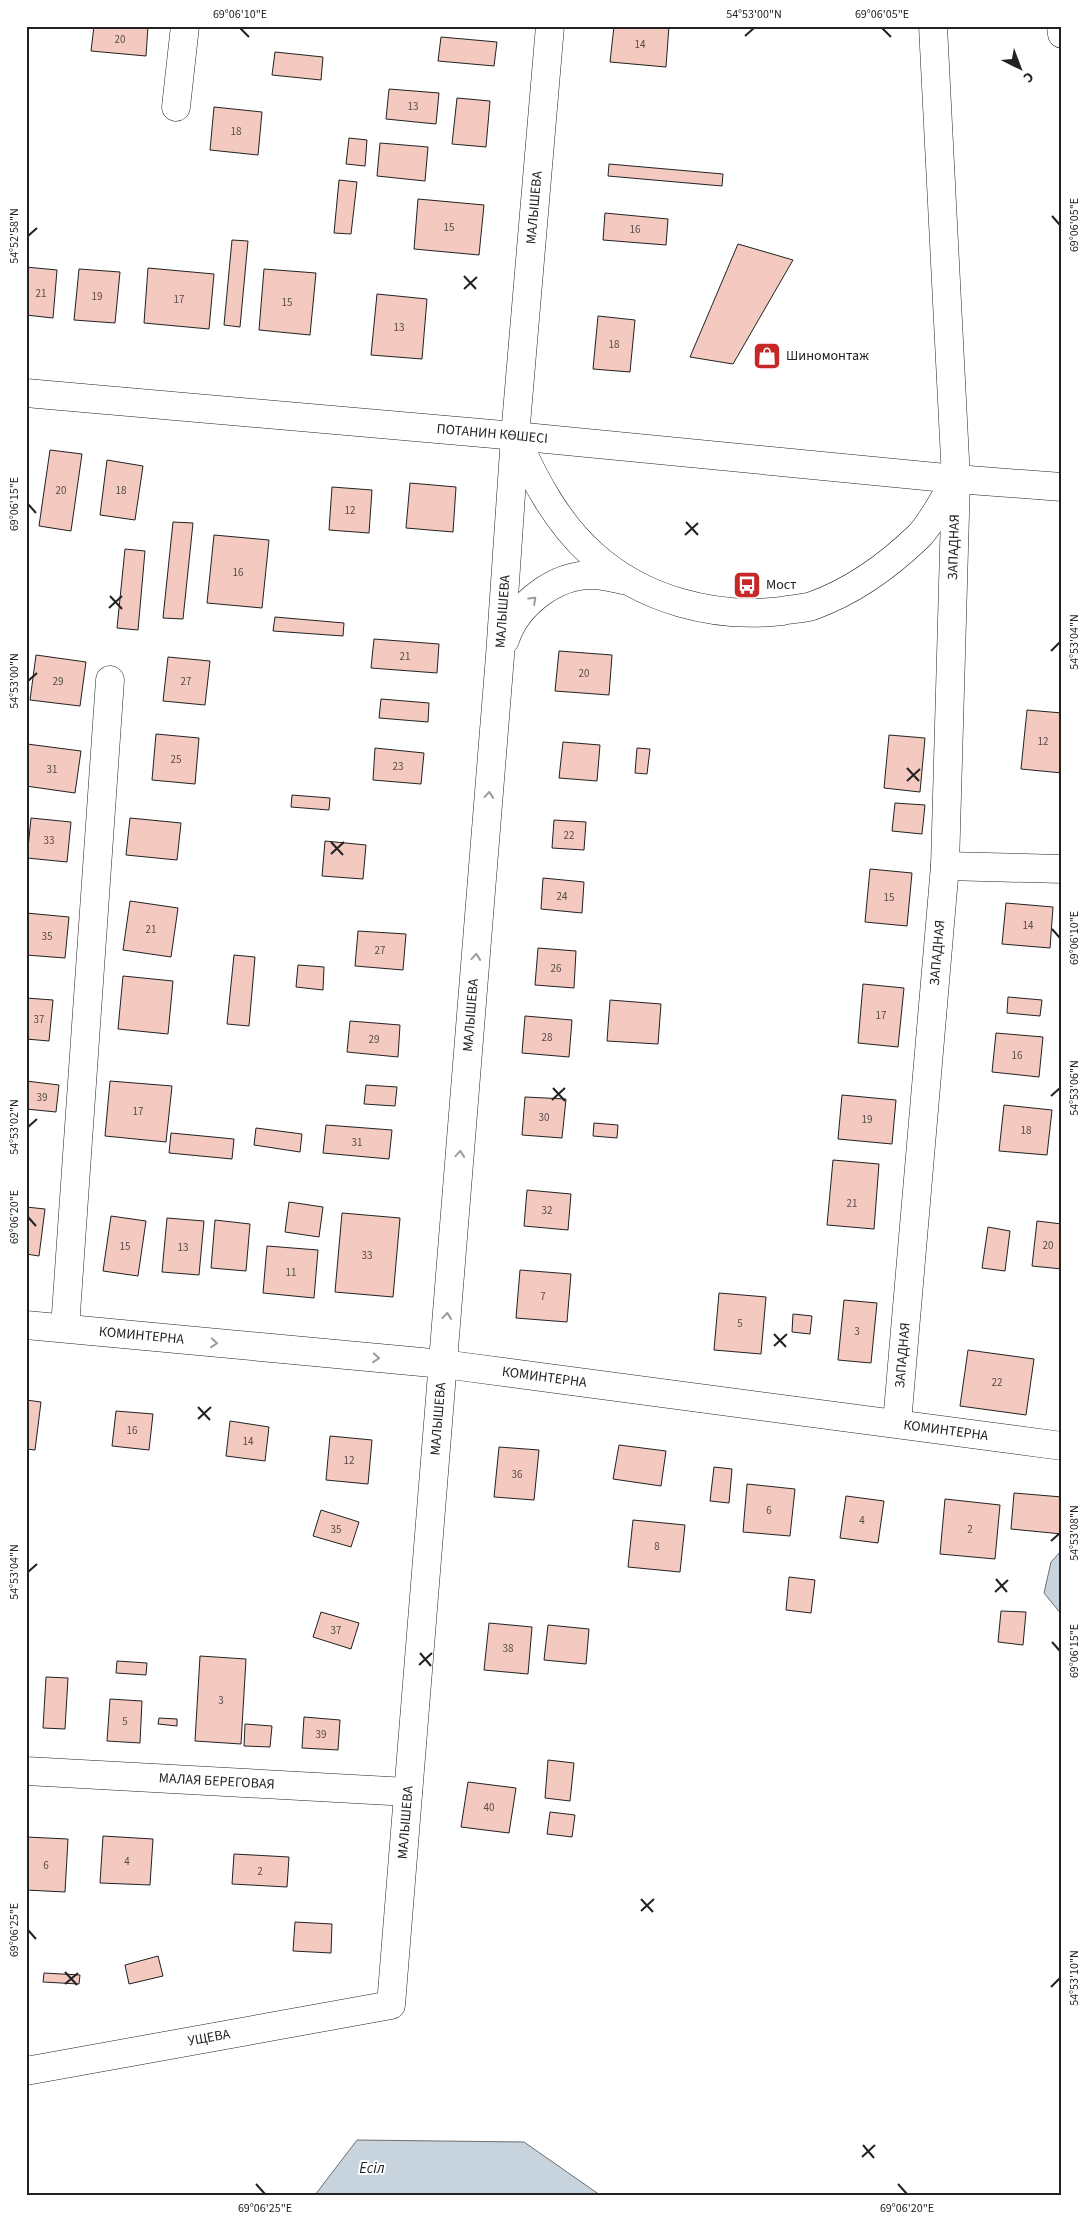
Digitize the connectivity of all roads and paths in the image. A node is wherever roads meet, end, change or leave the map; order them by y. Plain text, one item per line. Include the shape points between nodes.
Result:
1 (184, 26) edge
2 (550, 26) edge
3 (933, 26) edge
4 (1061, 26) edge
5 (1062, 34) edge
6 (176, 107) dead end
7 (26, 393) edge
8 (515, 436) junction
9 (956, 479) junction
10 (1062, 487) edge
11 (626, 580) junction
12 (500, 656) junction
13 (110, 680) dead end
14 (945, 866) junction
15 (1062, 870) edge
16 (26, 1325) edge
17 (65, 1328) junction
18 (443, 1364) junction
19 (897, 1423) junction
20 (1062, 1446) edge
21 (26, 1771) edge
22 (408, 1792) junction
23 (391, 2005) joint
24 (26, 2071) edge

1 - 6 main road
2 - 8 main road, МАЛЫШЕВА
3 - 9 main road, ЗАПАДНАЯ
4 - 5 main road
7 - 8 main road, ПОТАНИН КӨШЕСІ
8 - 9 main road, ПОТАНИН КӨШЕСІ
8 - 11 main road via 541,489 562,521 590,553
8 - 12 main road, МАЛЫШЕВА
9 - 10 main road, ПОТАНИН КӨШЕСІ
9 - 11 main road via 920,535 858,583 810,606 737,613 690,605
9 - 14 main road, ЗАПАДНАЯ
12 -> 11 main road via 518,614 545,589 566,579 592,575
18 -> 12 main road, МАЛЫШЕВА
13 - 17 main road
14 - 15 main road
14 - 19 main road, ЗАПАДНАЯ
16 - 17 main road, КОМИНТЕРНА
17 -> 18 main road, КОМИНТЕРНА
18 - 19 main road, КОМИНТЕРНА
18 - 22 main road, МАЛЫШЕВА
19 - 20 main road, КОМИНТЕРНА
21 - 22 main road, МАЛАЯ БЕРЕГОВАЯ
22 - 23 main road, МАЛЫШЕВА
23 - 24 main road, УЩЕВА

